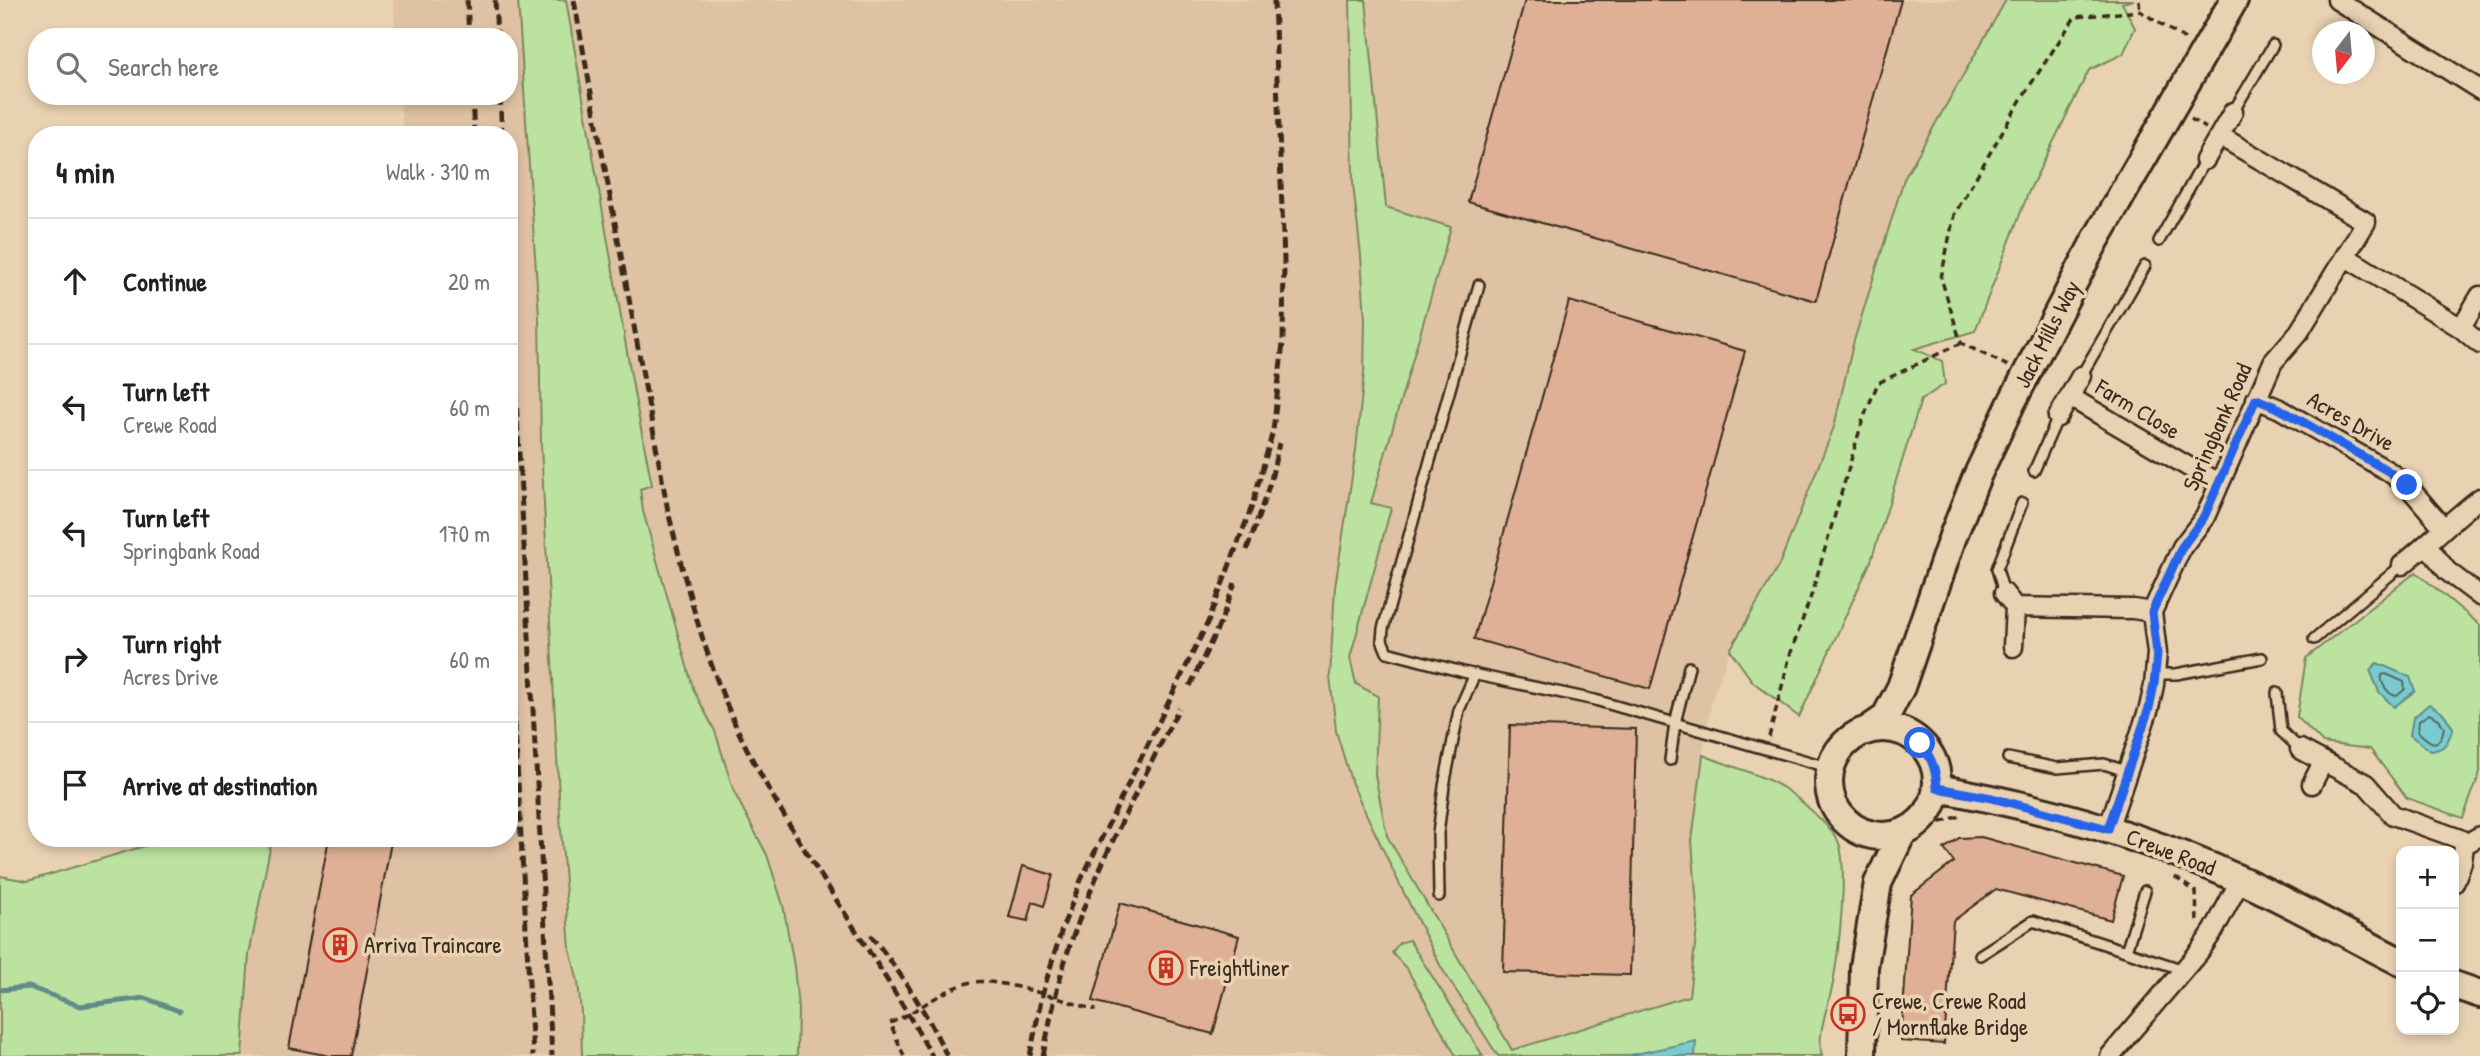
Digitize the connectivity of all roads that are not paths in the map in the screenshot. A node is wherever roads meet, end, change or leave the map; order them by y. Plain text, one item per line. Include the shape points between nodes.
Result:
1 (2234, 0) edge
2 (2337, 0) edge
3 (2273, 45) dead end
4 (2480, 90) edge
5 (2233, 112) joint
6 (2220, 136) junction
7 (2205, 160) joint
8 (2159, 241) dead end
9 (2346, 257) junction
10 (2145, 266) dead end
11 (1479, 285) dead end
12 (2480, 296) edge
13 (2461, 328) junction
14 (2480, 344) edge
15 (2081, 376) joint
16 (2070, 397) junction
17 (2256, 399) junction
18 (2058, 417) joint
19 (2034, 471) dead end
20 (2218, 482) junction
21 (2480, 498) edge
22 (2022, 503) dead end
23 (2443, 527) junction
24 (2427, 545) junction
25 (2402, 565) joint
26 (2480, 596) edge
27 (2010, 600) junction
28 (2152, 612) junction
29 (2314, 639) dead end
30 (2014, 647) dead end
31 (2262, 658) dead end
32 (1689, 667) dead end
33 (1475, 674) junction
34 (2156, 674) junction
35 (1902, 687) junction
36 (2277, 693) dead end
37 (1675, 723) junction
38 (1866, 731) junction
39 (1906, 733) junction
40 (2300, 749) joint
41 (2008, 758) dead end
42 (1670, 760) dead end
43 (2323, 762) junction
44 (1831, 768) junction
45 (2126, 771) junction
46 (2312, 784) dead end
47 (1937, 788) junction
48 (2108, 829) junction
49 (1862, 832) junction
50 (1909, 839) junction
51 (2472, 840) edge
52 (2459, 870) edge
53 (2241, 879) junction
54 (1878, 883) junction
55 (2145, 891) dead end
56 (1438, 896) dead end
57 (2126, 951) junction
58 (1980, 955) dead end
59 (2396, 959) edge
60 (2184, 970) junction
61 (2459, 987) edge
62 (2480, 994) edge
63 (1862, 1056) edge
64 (2110, 1056) edge

1 - 35 main road, Jack Mills Way via 2094,243 1977,476
2 - 4 street
3 - 5 lane
5 - 6 street
6 - 7 street
6 - 9 street, Springbank Road via 2366,222
7 - 8 lane
9 - 13 street
9 - 17 street, Springbank Road via 2299,332 2273,362
10 - 15 lane
11 - 33 lane via 1382,640 1387,652
12 - 13 street
13 - 14 street
15 - 16 street, Farm Close
16 - 18 street, Farm Close
16 - 20 street, Farm Close
17 - 20 street, Springbank Road
17 - 23 street, Acres Drive via 2388,471 2407,485
18 - 19 lane
20 - 28 street, Springbank Road
21 - 23 street
22 - 27 lane via 1997,569
23 - 24 street
24 - 25 street
24 - 26 street via 2447,571
25 - 29 lane
27 - 28 street
27 - 30 street
28 - 34 street
31 - 34 lane
32 - 37 lane
33 - 37 lane
33 - 56 lane via 1459,710 1444,786
34 - 45 street
35 - 38 main road, Jack Mills Way via 1885,718
35 - 39 main road, Jack Mills Way
36 - 40 lane via 2281,731
37 - 42 lane
37 - 44 lane
38 - 39 main road via 1886,728
38 - 44 main road via 1838,751
39 - 47 main road via 1930,756
40 - 43 street
41 - 45 lane via 2057,768 2104,764
43 - 46 street
43 - 51 street via 2366,783 2393,815
44 - 49 main road via 1834,806
45 - 48 street
47 - 48 main road, Crewe Road
47 - 50 main road via 1931,807
48 - 53 main road, Crewe Road
49 - 50 main road
49 - 54 main road
50 - 54 main road
51 - 52 street
53 - 59 main road, Crewe Road
53 - 60 street, Crewe Road via 2214,930
54 - 63 main road via 1864,967
55 - 57 lane
57 - 58 lane via 2033,921
57 - 60 lane
60 - 64 street, Crewe Road
61 - 62 main road

